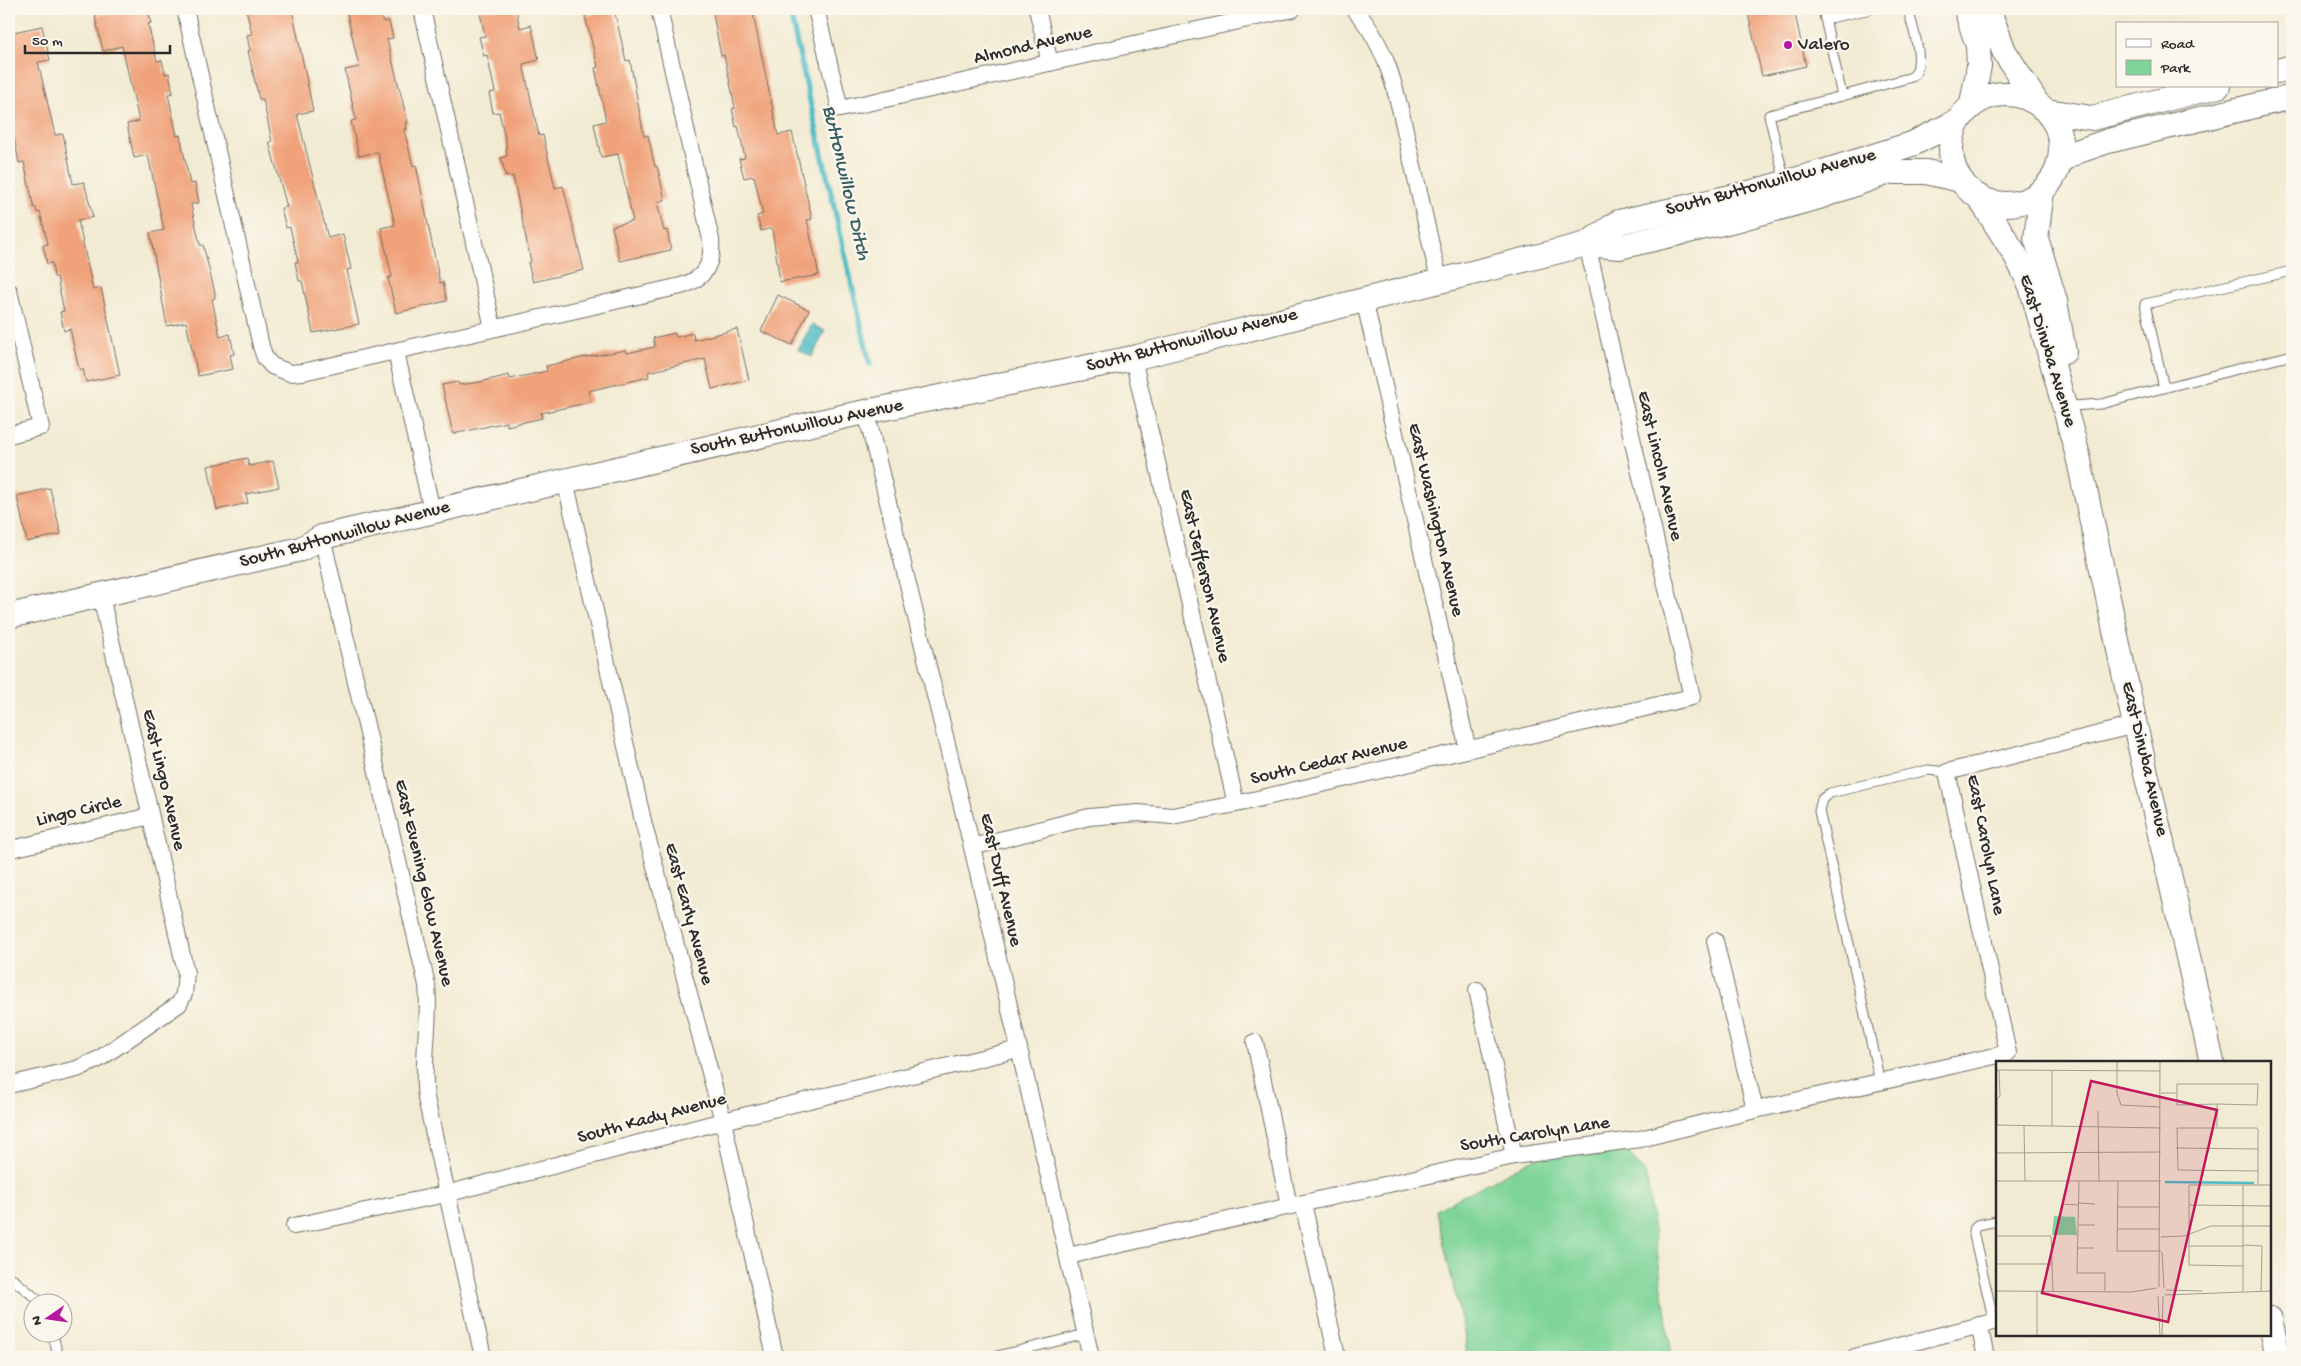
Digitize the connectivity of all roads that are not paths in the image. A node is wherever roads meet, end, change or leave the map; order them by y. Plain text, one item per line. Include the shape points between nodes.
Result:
1 (185, 9) edge
2 (422, 9) edge
3 (659, 9) edge
4 (816, 9) edge
5 (1037, 9) edge
6 (1293, 9) edge
7 (1354, 9) edge
8 (1823, 9) edge
9 (1871, 9) edge
10 (1908, 9) edge
11 (1966, 9) edge
12 (1988, 9) edge
13 (1825, 19) junction
14 (1050, 63) junction
15 (2292, 67) edge
16 (2278, 71) edge
17 (2210, 88) edge
18 (1842, 96) junction
19 (2292, 97) edge
20 (1972, 104) junction
21 (2041, 106) junction
22 (1956, 122) junction
23 (2059, 162) junction
24 (1960, 180) junction
25 (1785, 182) junction
26 (2042, 191) junction
27 (1979, 197) junction
28 (1587, 244) junction
29 (2292, 270) edge
30 (1439, 280) junction
31 (9, 291) edge
32 (1364, 299) junction
33 (493, 328) junction
34 (396, 352) junction
35 (2292, 355) edge
36 (1133, 358) junction
37 (2164, 388) junction
38 (2072, 406) junction
39 (866, 412) junction
40 (9, 435) edge
41 (2078, 456) junction
42 (565, 480) junction
43 (432, 511) junction
44 (322, 537) junction
45 (101, 596) junction
46 (9, 616) edge
47 (1692, 697) joint
48 (2135, 726) junction
49 (1468, 750) junction
50 (1946, 772) junction
51 (1236, 804) junction
52 (150, 816) junction
53 (16, 848) dead end
54 (972, 848) junction
55 (1715, 941) dead end
56 (1477, 990) dead end
57 (1255, 1042) dead end
58 (1019, 1049) junction
59 (2008, 1053) joint
60 (2212, 1061) edge
61 (1880, 1082) junction
62 (9, 1085) edge
63 (1755, 1110) junction
64 (723, 1121) junction
65 (1514, 1156) junction
66 (446, 1194) junction
67 (1296, 1204) junction
68 (1996, 1221) edge
69 (294, 1226) dead end
70 (1068, 1256) junction
71 (9, 1276) edge
72 (31, 1294) edge
73 (1990, 1323) edge
74 (2271, 1324) edge
75 (1086, 1334) junction
76 (55, 1344) edge
77 (58, 1357) edge
78 (483, 1357) edge
79 (776, 1357) edge
80 (993, 1357) edge
81 (1091, 1357) edge
82 (1336, 1357) edge
83 (1855, 1357) edge
84 (1986, 1357) edge
85 (2278, 1357) edge

1 - 34 street via 265,358 272,366 290,373
2 - 33 street
3 - 33 street via 711,240 710,264 695,282
4 - 14 street, Almond Avenue via 840,109
5 - 14 street
6 - 14 street, Almond Avenue
7 - 30 street via 1381,47 1395,87
8 - 13 lane
9 - 13 lane
10 - 18 lane via 1920,61 1919,70 1912,77
11 - 20 street via 1978,46 1979,66
12 - 21 street via 2004,51
13 - 18 lane
15 - 16 street
17 - 21 street via 2092,118
18 - 25 lane via 1769,114
19 - 23 street via 2108,141
20 - 21 street via 1990,95 2014,93
20 - 22 street
21 - 23 street via 2058,127 2062,155
22 - 24 street via 1951,156
22 - 25 street, South Buttonwillow Avenue via 1912,144
23 - 26 street via 2052,180
24 - 27 street
24 - 28 street, South Buttonwillow Avenue via 1926,172 1889,172 1819,197 1619,248
25 - 28 street, South Buttonwillow Avenue via 1619,222
26 - 27 street via 2035,197 2012,204
26 - 38 street, East Dinuba Avenue via 2036,238 2055,302
27 - 41 street, East Dinuba Avenue via 2031,286
28 - 30 street, South Buttonwillow Avenue
28 - 47 street, East Lincoln Avenue
29 - 37 lane via 2145,304
30 - 32 street, South Buttonwillow Avenue
31 - 40 street via 41,427
32 - 36 street, South Buttonwillow Avenue
32 - 49 street, East Washington Avenue
33 - 34 street
34 - 43 street
35 - 37 lane
36 - 39 street, South Buttonwillow Avenue
36 - 51 street, East Jefferson Avenue
37 - 38 lane via 2101,404
38 - 41 street, East Dinuba Avenue
39 - 42 street, South Buttonwillow Avenue
39 - 54 street, East Duff Avenue
41 - 48 street, East Dinuba Avenue
42 - 43 street, South Buttonwillow Avenue
42 - 64 street, East Early Avenue via 644,825
43 - 44 street, South Buttonwillow Avenue
44 - 45 street, South Buttonwillow Avenue via 300,549
44 - 66 street, East Evening Glow Avenue via 427,985 429,1014 424,1080
45 - 46 street, South Buttonwillow Avenue
45 - 52 street, East Lingo Avenue
47 - 49 street, South Cedar Avenue
48 - 50 street, East Carolyn Lane
48 - 60 street, East Dinuba Avenue
49 - 51 street, South Cedar Avenue
50 - 59 street, East Carolyn Lane
50 - 61 lane via 1928,770 1830,793 1822,799 1820,811
51 - 54 street, South Cedar Avenue via 1172,816 1138,813 1090,818
52 - 53 street, Lingo Circle
52 - 62 street, East Lingo Avenue via 186,973 184,994 179,1004 99,1058 77,1069
54 - 58 street, East Duff Avenue
55 - 63 street
56 - 65 street
57 - 67 street
58 - 64 street, South Kady Avenue
58 - 70 street, East Duff Avenue
59 - 61 street, South Carolyn Lane
61 - 63 street, South Carolyn Lane
63 - 65 street, South Carolyn Lane via 1640,1139
64 - 66 street, South Kady Avenue
64 - 79 street, East Early Avenue
65 - 67 street, South Carolyn Lane
66 - 69 street, South Kady Avenue
66 - 78 street, East Evening Glow Avenue
67 - 70 street, South Carolyn Lane
67 - 82 street
68 - 73 lane via 1977,1225 1973,1231
70 - 75 street, East Duff Avenue
71 - 72 lane
73 - 83 street
73 - 84 street
74 - 85 street
75 - 80 lane
75 - 81 street, East Duff Avenue
76 - 77 lane

